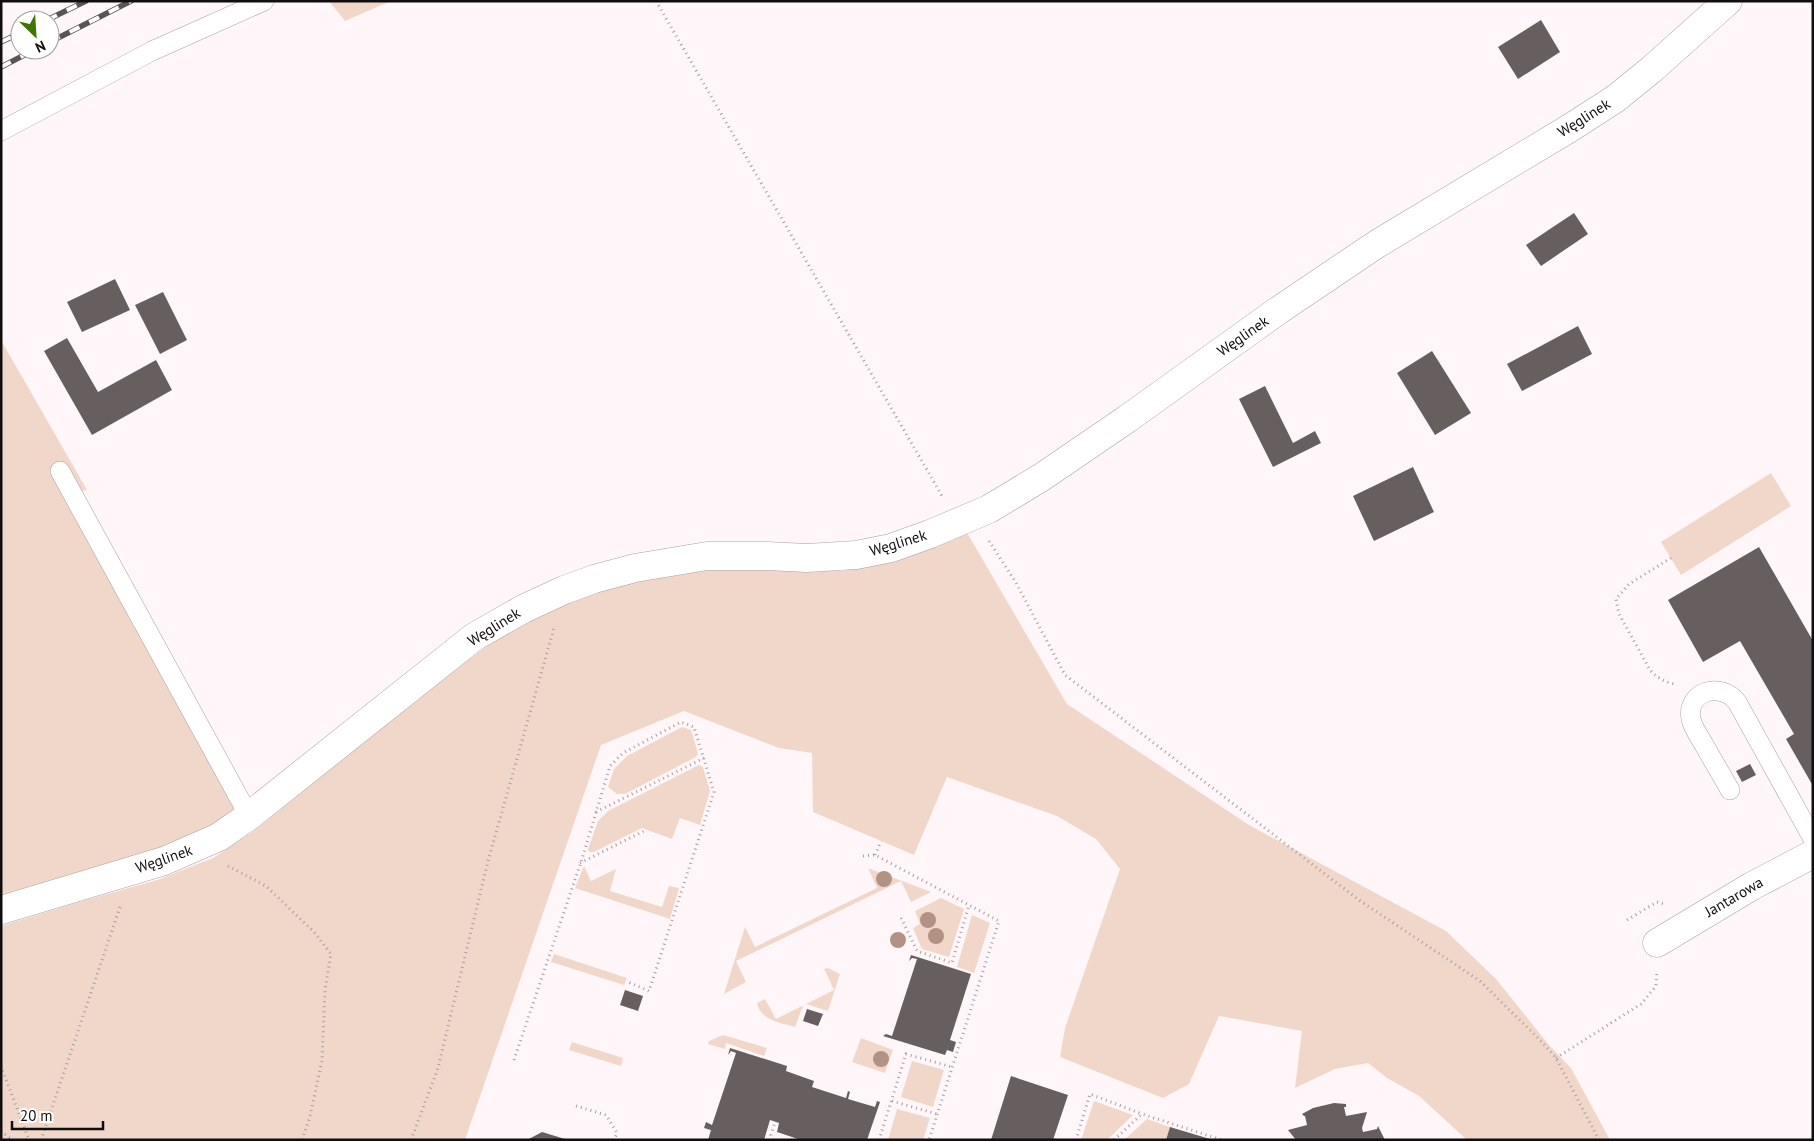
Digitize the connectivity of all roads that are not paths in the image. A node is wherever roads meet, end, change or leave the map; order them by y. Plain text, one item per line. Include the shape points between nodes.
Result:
1 (264, 1) edge
2 (1728, 1) edge
3 (1, 131) edge
4 (60, 471) dead end
5 (1730, 790) dead end
6 (249, 816) junction
7 (1813, 840) edge
8 (1813, 854) edge
9 (1, 910) edge
10 (1657, 943) road end

1 - 3 lane via 152,51
2 - 6 street, Węglinek via 1615,99 1377,244 1042,477 989,509 891,548 856,555 807,558 707,556 635,568 564,590 474,637
4 - 6 lane
5 - 7 lane via 1691,717 1696,700 1713,690 1729,694 1737,702
6 - 9 street, Węglinek via 219,838 164,861
8 - 10 street, Jantarowa

